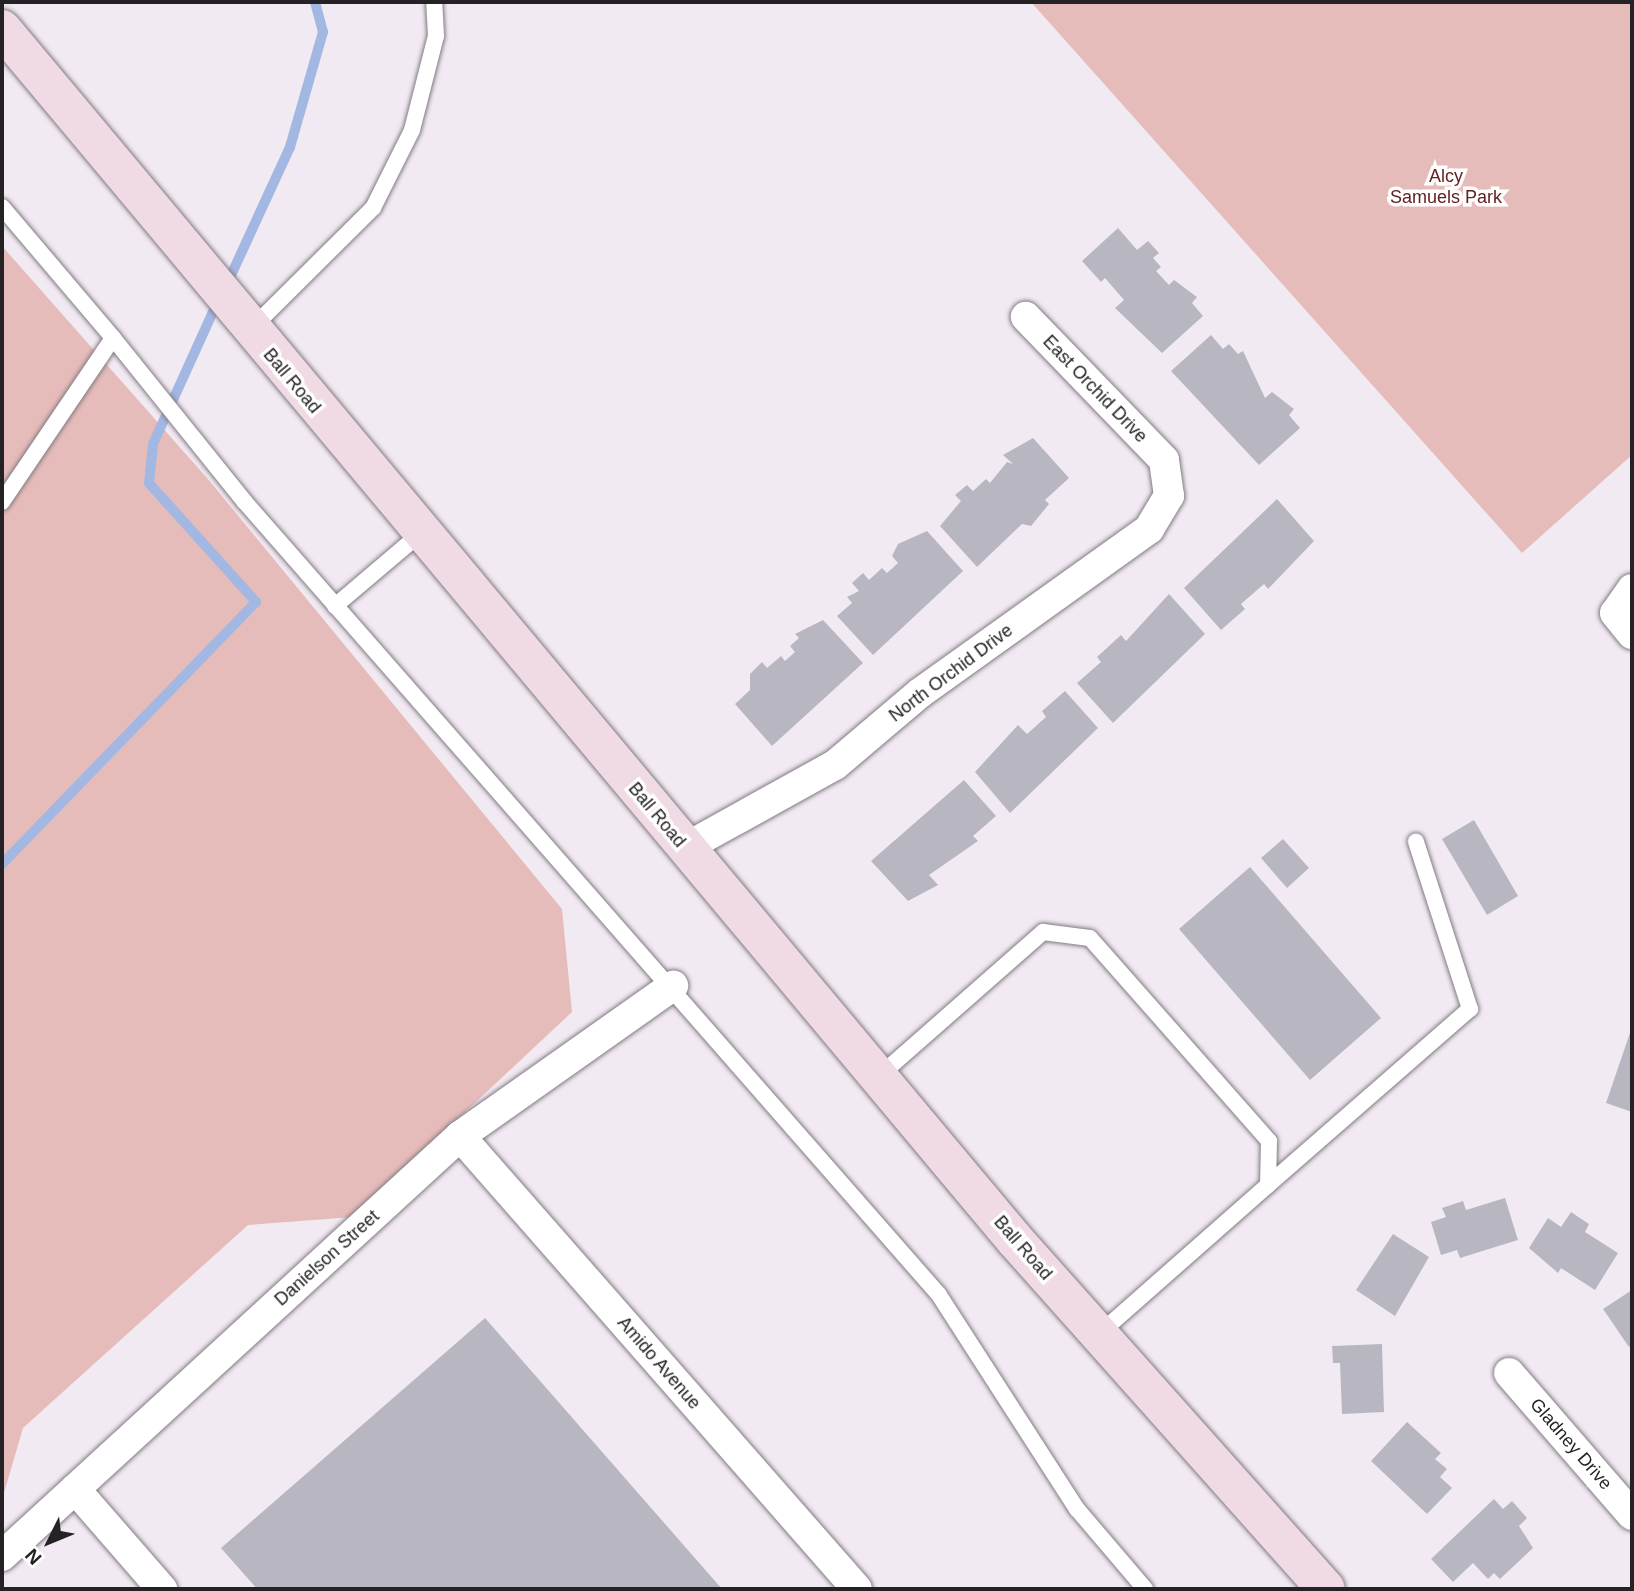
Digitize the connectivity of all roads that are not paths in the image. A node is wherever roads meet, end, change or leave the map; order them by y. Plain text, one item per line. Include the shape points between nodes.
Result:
1 (434, 2) edge
2 (2, 29) edge
3 (2, 207) edge
4 (1026, 317) dead end
5 (244, 324) junction
6 (114, 338) junction
7 (1164, 460) joint
8 (2, 502) edge
9 (420, 534) junction
10 (1632, 589) edge
11 (335, 606) junction
12 (1632, 634) edge
13 (1416, 842) dead end
14 (685, 848) junction
15 (673, 986) junction
16 (878, 1077) junction
17 (460, 1136) junction
18 (1268, 1185) junction
19 (1099, 1334) junction
20 (1509, 1373) dead end
21 (75, 1489) junction
22 (1632, 1515) edge
23 (2, 1556) edge
24 (162, 1589) edge
25 (858, 1589) edge
26 (1145, 1589) edge
27 (1326, 1589) edge

1 - 5 lane via 436,36 412,130 373,208
2 - 5 main road, Ball Road
3 - 6 lane
4 - 7 street, East Orchid Drive
5 - 9 main road, Ball Road
6 - 8 lane
6 - 11 lane
7 - 14 street, North Orchid Drive via 1169,496 1149,529 920,694 835,765
9 - 11 lane
9 - 14 main road, Ball Road
10 - 12 street via 1615,613
11 - 15 lane
13 - 18 lane via 1470,1009
14 - 16 main road, Ball Road
15 - 17 street, Danielson Street
15 - 26 lane via 939,1295 1077,1509
16 - 18 lane via 1043,932 1090,938 1269,1141
16 - 19 main road, Ball Road
17 - 21 street, Danielson Street
17 - 25 street, Amido Avenue
18 - 19 lane
19 - 27 main road, Ball Road
20 - 22 street, Gladney Drive
21 - 23 street, Danielson Street
21 - 24 street

